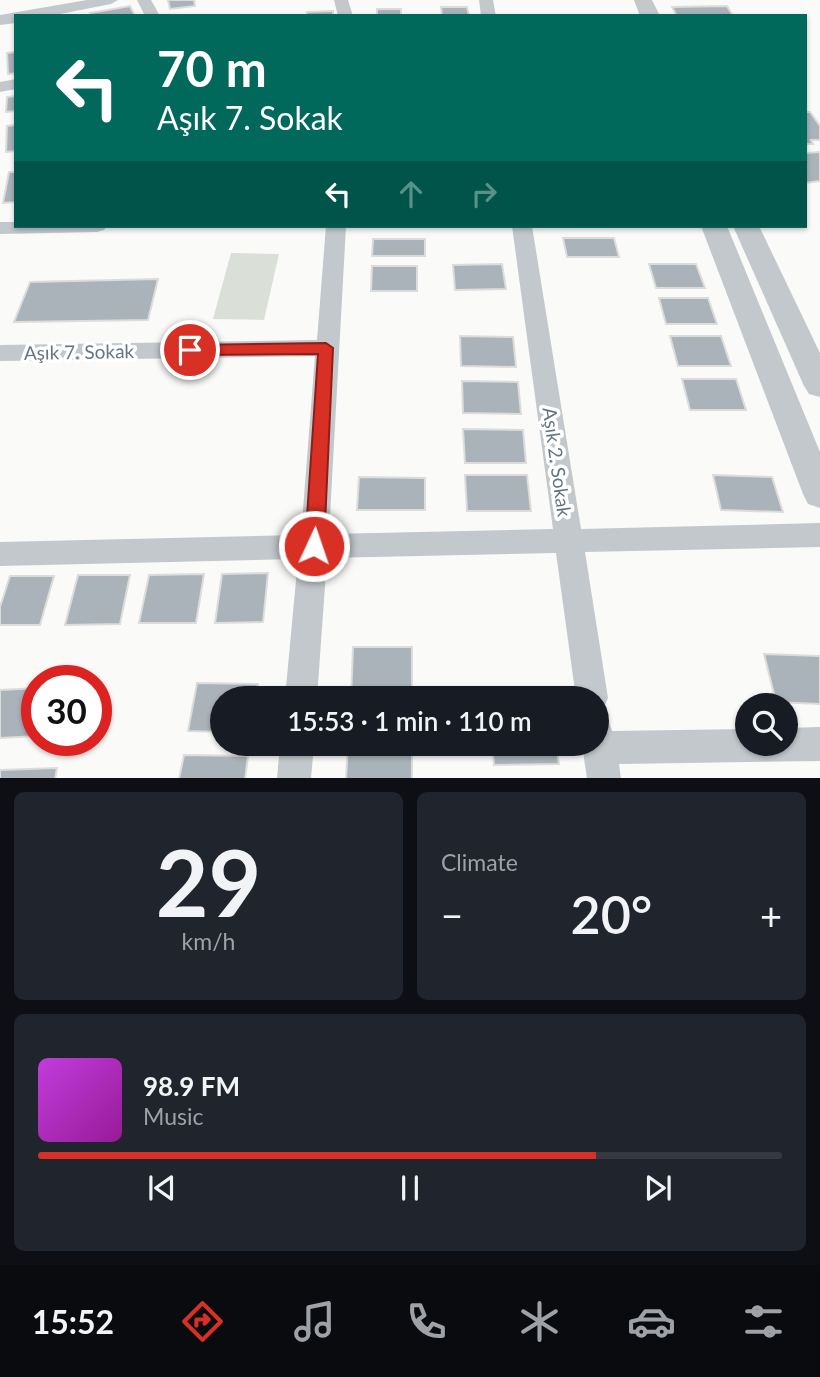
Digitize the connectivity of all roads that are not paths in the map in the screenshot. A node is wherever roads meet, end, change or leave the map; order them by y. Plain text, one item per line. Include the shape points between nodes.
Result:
1 (111, 0) edge
2 (36, 14) edge
3 (336, 228) edge
4 (522, 228) edge
5 (715, 228) edge
6 (747, 228) edge
7 (326, 348) junction
8 (0, 353) edge
9 (820, 386) edge
10 (820, 494) edge
11 (820, 535) edge
12 (569, 541) junction
13 (314, 546) junction
14 (0, 554) edge
15 (302, 686) edge
16 (590, 686) edge
17 (820, 744) edge
18 (609, 753) edge
19 (296, 756) edge
20 (294, 778) edge

1 - 2 street
3 - 7 street
4 - 12 street, Aşık 2. Sokak
5 - 10 street
6 - 9 street
7 - 8 street, Aşık 7. Sokak
7 - 13 street
11 - 12 street
12 - 13 street
12 - 16 street, Aşık 2. Sokak
13 - 14 street
13 - 15 street
17 - 18 street
19 - 20 street

